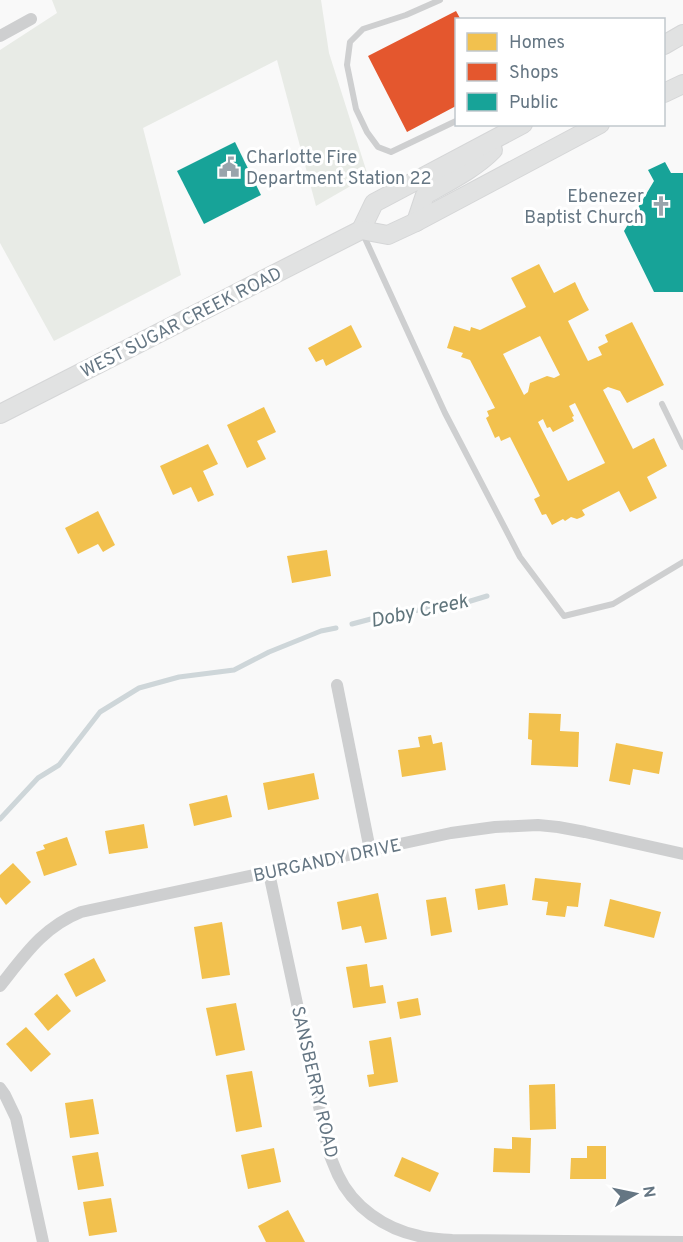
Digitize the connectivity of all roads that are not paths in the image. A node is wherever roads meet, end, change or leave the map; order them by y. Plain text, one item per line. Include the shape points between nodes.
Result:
1 (440, 0) edge
2 (31, 19) dead end
3 (683, 34) edge
4 (0, 36) edge
5 (665, 44) edge
6 (683, 84) edge
7 (665, 92) edge
8 (455, 121) edge
9 (596, 126) edge
10 (517, 128) edge
11 (416, 222) junction
12 (361, 230) junction
13 (662, 404) dead end
14 (0, 414) edge
15 (683, 447) edge
16 (683, 562) edge
17 (337, 685) dead end
18 (370, 850) junction
19 (683, 854) edge
20 (269, 873) junction
21 (0, 986) edge
22 (0, 1088) edge
23 (536, 1241) edge
24 (43, 1242) edge
25 (683, 1242) edge

1 - 8 lane via 363,29 350,42 347,65 356,109 378,147 391,152
2 - 4 street
3 - 5 main road
6 - 7 main road
9 - 11 main road
10 - 11 main road via 488,156 424,195
10 - 12 main road via 374,203
11 - 12 main road via 387,235
12 - 14 main road, WEST SUGAR CREEK ROAD
12 - 16 lane via 445,413 520,557 564,616 613,604
13 - 15 lane
17 - 18 street
18 - 19 street, BURGANDY DRIVE via 451,833 538,825 585,831
18 - 20 street, BURGANDY DRIVE
20 - 21 street, BURGANDY DRIVE via 70,916 43,935
20 - 23 street, SANSBERRY ROAD via 329,1153 344,1186 371,1216 416,1236
22 - 24 street via 16,1118
23 - 25 street, SANSBERRY ROAD

